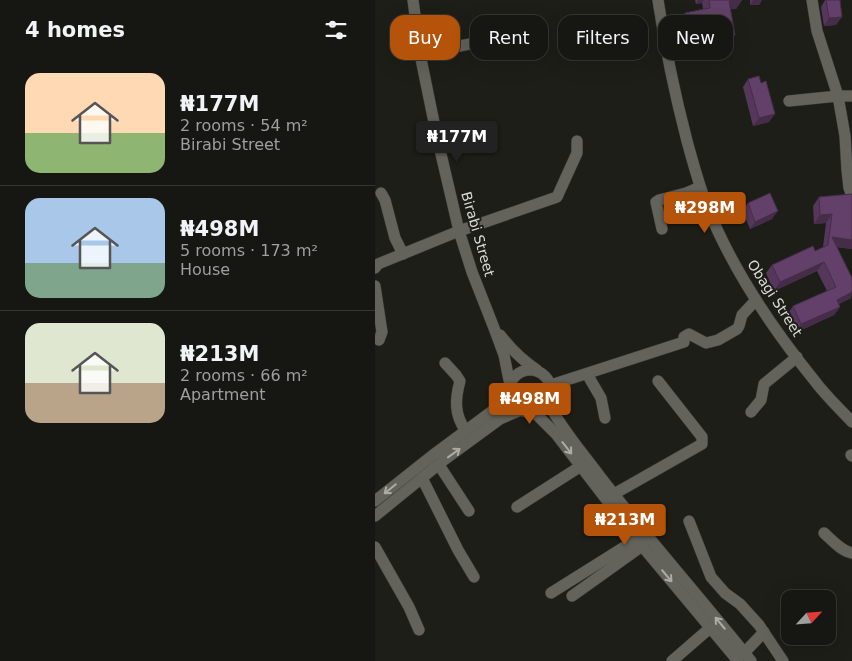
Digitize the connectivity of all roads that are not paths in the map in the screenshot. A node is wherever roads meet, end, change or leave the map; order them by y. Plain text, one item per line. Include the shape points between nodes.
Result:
1 (413, 0) edge
2 (658, 0) edge
3 (812, 0) edge
4 (415, 15) edge
5 (421, 60) edge
6 (838, 96) junction
7 (852, 96) edge
8 (789, 102) dead end
9 (577, 141) dead end
10 (700, 187) junction
11 (381, 193) dead end
12 (852, 196) edge
13 (662, 230) dead end
14 (459, 231) junction
15 (403, 254) junction
16 (376, 266) edge
17 (375, 286) edge
18 (756, 300) junction
19 (494, 328) junction
20 (379, 340) dead end
21 (797, 357) junction
22 (445, 364) dead end
23 (537, 371) junction
24 (587, 374) junction
25 (658, 381) dead end
26 (551, 385) junction
27 (510, 389) junction
28 (548, 404) junction
29 (521, 410) junction
30 (534, 412) junction
31 (751, 412) dead end
32 (605, 418) dead end
33 (852, 422) edge
34 (466, 430) junction
35 (439, 464) junction
36 (581, 466) junction
37 (422, 478) junction
38 (614, 494) junction
39 (375, 501) edge
40 (517, 507) dead end
41 (469, 511) dead end
42 (375, 516) edge
43 (689, 521) dead end
44 (824, 533) dead end
45 (639, 543) junction
46 (375, 546) edge
47 (852, 553) edge
48 (475, 577) dead end
49 (551, 593) dead end
50 (572, 596) dead end
51 (710, 628) junction
52 (419, 630) dead end
53 (764, 632) junction
54 (742, 658) edge
55 (672, 661) edge
56 (783, 661) edge

1 - 4 street, Birabi Street
2 - 10 street, Obagi Street via 678,107
3 - 6 street via 817,32
5 - 14 street, Birabi Street
6 - 7 street
6 - 8 street
6 - 12 street
9 - 14 street via 577,153 557,197
10 - 13 street via 656,202
10 - 18 street, Obagi Street via 723,241
11 - 15 street
14 - 15 street
14 - 19 street, Birabi Street
15 - 16 street
17 - 20 street via 382,332
18 - 21 street, Obagi Street
18 - 24 street via 742,315 737,330 718,340 706,343 689,334 684,337 684,342
19 - 23 street via 511,350
19 - 27 street
21 - 31 street via 764,384 761,400
21 - 33 street, Obagi Street via 814,381
22 - 34 street via 460,381 456,400 458,416
23 - 26 street
23 - 27 street via 524,370 513,379
24 - 26 street
24 - 32 street via 601,398
25 - 38 street via 702,437 702,444
26 - 28 street
27 - 29 street via 511,399
27 - 34 street via 495,409
28 - 30 street
28 - 38 street
29 - 30 street
35 -> 29 street via 500,419
30 -> 36 street
34 -> 39 street
35 - 37 street
35 - 41 street
36 - 40 street
36 - 45 street
37 - 42 street
37 - 48 street
54 -> 38 street
43 - 53 street via 711,576 725,593 741,604
44 - 47 street via 843,550
45 - 49 street
45 - 50 street
45 -> 51 street
46 - 52 street
51 - 54 street
51 - 55 street
53 - 54 street
53 - 56 street

